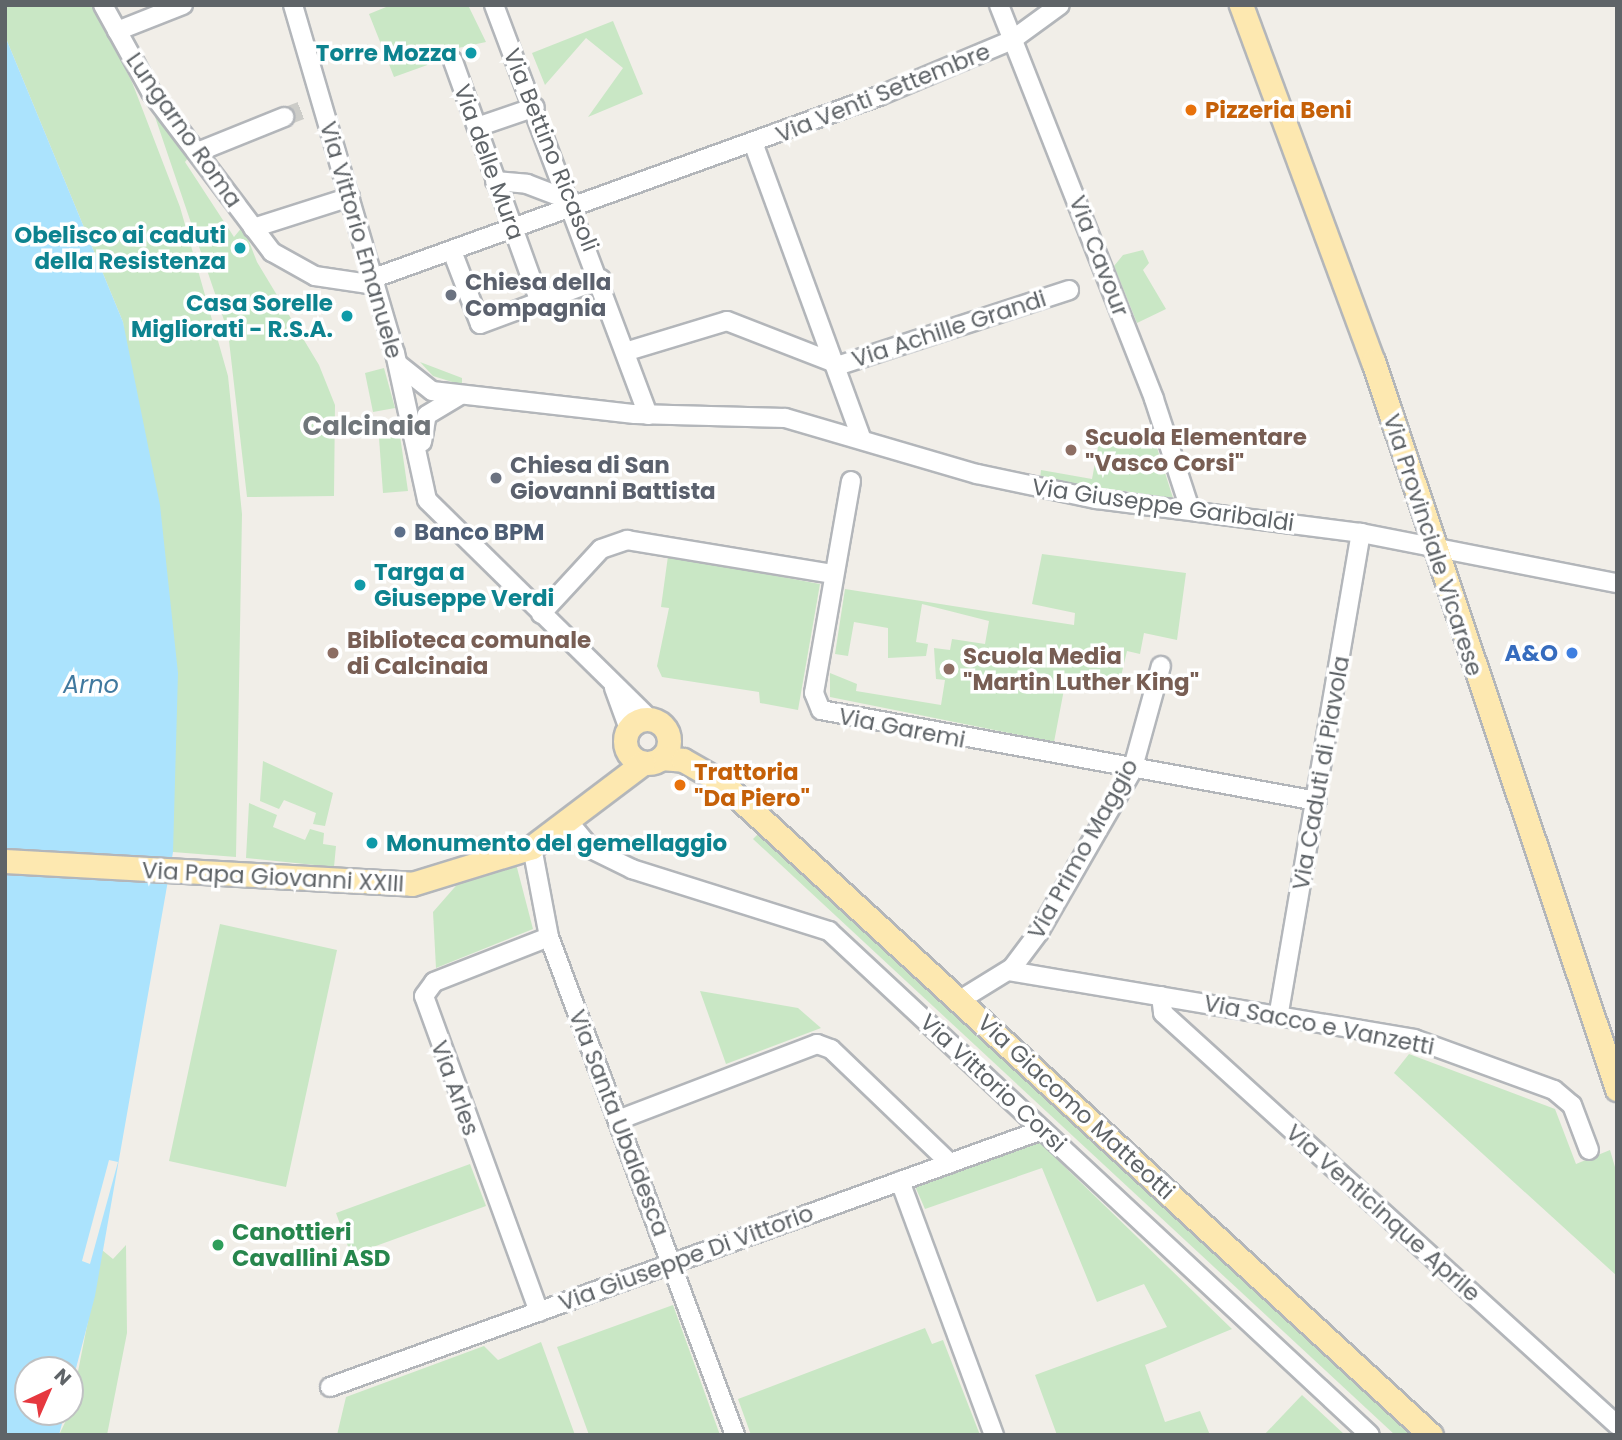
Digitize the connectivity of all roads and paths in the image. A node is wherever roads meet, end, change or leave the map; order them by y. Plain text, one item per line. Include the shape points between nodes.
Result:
1 (103, 5) edge
2 (183, 5) edge
3 (293, 5) edge
4 (494, 5) edge
5 (999, 5) edge
6 (1060, 5) edge
7 (1241, 5) edge
8 (117, 31) junction
9 (1012, 40) junction
10 (453, 61) dead end
11 (535, 107) junction
12 (284, 117) tunnel mouth
13 (477, 127) junction
14 (754, 145) junction
15 (200, 151) junction
16 (495, 181) junction
17 (350, 197) junction
18 (575, 205) junction
19 (253, 228) junction
20 (513, 231) junction
21 (452, 251) junction
22 (601, 279) junction
23 (374, 281) junction
24 (1069, 290) dead end
25 (540, 303) junction
26 (628, 351) junction
27 (828, 360) junction
28 (398, 364) junction
29 (462, 395) junction
30 (648, 415) junction
31 (861, 438) junction
32 (422, 477) junction
33 (851, 481) dead end
34 (1190, 509) junction
35 (1362, 533) junction
36 (1432, 546) junction
37 (832, 574) junction
38 (1617, 583) edge
39 (541, 614) junction
40 (1161, 666) dead end
41 (604, 673) junction
42 (659, 727) junction
43 (627, 738) junction
44 (652, 761) junction
45 (1132, 771) junction
46 (720, 781) junction
47 (592, 797) junction
48 (1317, 802) junction
49 (567, 820) junction
50 (532, 847) junction
51 (5, 862) edge
52 (548, 937) junction
53 (1009, 971) junction
54 (1161, 996) junction
55 (960, 1000) junction
56 (1279, 1012) junction
57 (1617, 1089) edge
58 (618, 1120) junction
59 (1042, 1130) junction
60 (1589, 1150) dead end
61 (950, 1163) junction
62 (900, 1181) junction
63 (672, 1264) junction
64 (538, 1312) junction
65 (330, 1387) dead end
66 (1617, 1425) edge
67 (735, 1435) edge
68 (995, 1435) edge
69 (1370, 1435) edge
70 (1431, 1435) edge

1 - 8 street, Lungarno Roma
2 - 8 street
3 - 17 street, Via Vittorio Emanuele via 314,106
4 - 11 street, Via Bettino Ricasoli
5 - 9 street, Via Cavour
6 - 9 street, Via Venti Settembre
7 - 36 main road, Via Provinciale Vicarese via 1299,152
8 - 15 street, Lungarno Roma via 151,92
9 - 14 street, Via Venti Settembre
9 - 34 street, Via Cavour via 1154,400
10 - 13 street, Via delle Mura
11 - 13 street
11 - 18 street, Via Bettino Ricasoli
12 - 15 street
13 - 16 street, Via delle Mura
14 - 18 street, Via Venti Settembre
14 - 27 street, Via Venti Settembre
15 - 19 street, Lungarno Roma
16 - 18 street via 527,184
16 - 20 street, Via delle Mura
17 - 19 street
17 - 23 street, Via Vittorio Emanuele
18 - 20 street, Via Venti Settembre
18 - 22 street, Via Bettino Ricasoli
19 - 23 street, Lungarno Roma via 286,264 344,284
20 - 21 street, Via Venti Settembre
20 - 25 street, Via delle Mura
21 - 23 street, Via Venti Settembre
21 - 25 street via 480,324
22 - 25 street
22 - 26 street, Via Bettino Ricasoli
23 - 28 street, Via Vittorio Emanuele
24 - 27 street, Via Achille Grandi via 840,365
26 - 27 street, Via Achille Grandi via 727,321
26 - 30 street, Via Bettino Ricasoli
27 - 31 street, Via Achille Grandi
28 - 29 street, Via Giuseppe Garibaldi via 422,386
28 - 32 street, Via Vittorio Emanuele
29 - 30 street, Via Giuseppe Garibaldi
29 - 32 street via 445,399 423,420
30 - 31 street, Via Giuseppe Garibaldi via 785,418
31 - 34 street, Via Giuseppe Garibaldi via 977,474 1096,499
32 - 39 street via 431,507
33 - 37 street, Via Garemi
34 - 35 street, Via Giuseppe Garibaldi
35 - 36 street, Via Giuseppe Garibaldi
35 - 48 street, Via Caduti di Piavola
36 - 38 street, Via Giuseppe Garibaldi
36 - 57 main road, Via Provinciale Vicarese
37 - 39 street via 627,540 601,549
37 - 45 street, Via Garemi via 814,693 821,710
39 - 41 street
40 - 45 street, Via Primo Maggio
41 - 42 street
41 - 43 street via 625,707
42 - 43 main road
42 - 44 main road
42 - 46 main road
43 - 44 main road
43 - 47 main road
44 - 46 main road via 683,760
44 - 47 main road
45 - 48 street
45 - 53 street, Via Primo Maggio via 1039,932
46 - 55 main road, Via Giacomo Matteotti
47 - 49 main road, Via Papa Giovanni XXIII
48 - 56 street, Via Caduti di Piavola
49 - 50 main road, Via Papa Giovanni XXIII
49 - 59 street, Via Vittorio Corsi via 591,849 632,869 829,931
50 - 51 main road, Via Papa Giovanni XXIII via 412,884
50 - 52 street, Via Santa Ubaldesca
52 - 58 street, Via Santa Ubaldesca
52 - 64 street, Via Arles via 434,982 424,996
53 - 54 street, Via Sacco e Vanzetti
53 - 55 street, Via Primo Maggio
54 - 56 street, Via Sacco e Vanzetti
54 - 66 street, Via Venticinque Aprile via 1163,1013
55 - 70 main road, Via Giacomo Matteotti
56 - 60 street, Via Sacco e Vanzetti via 1414,1039 1554,1090 1572,1105
58 - 61 street via 817,1044 831,1049
58 - 63 street, Via Santa Ubaldesca
59 - 61 street, Via Giuseppe Di Vittorio
59 - 69 street, Via Vittorio Corsi
61 - 62 street, Via Giuseppe Di Vittorio
62 - 63 street, Via Giuseppe Di Vittorio
62 - 68 street
63 - 64 street, Via Giuseppe Di Vittorio
63 - 67 street, Via Santa Ubaldesca
64 - 65 street, Via Giuseppe Di Vittorio

